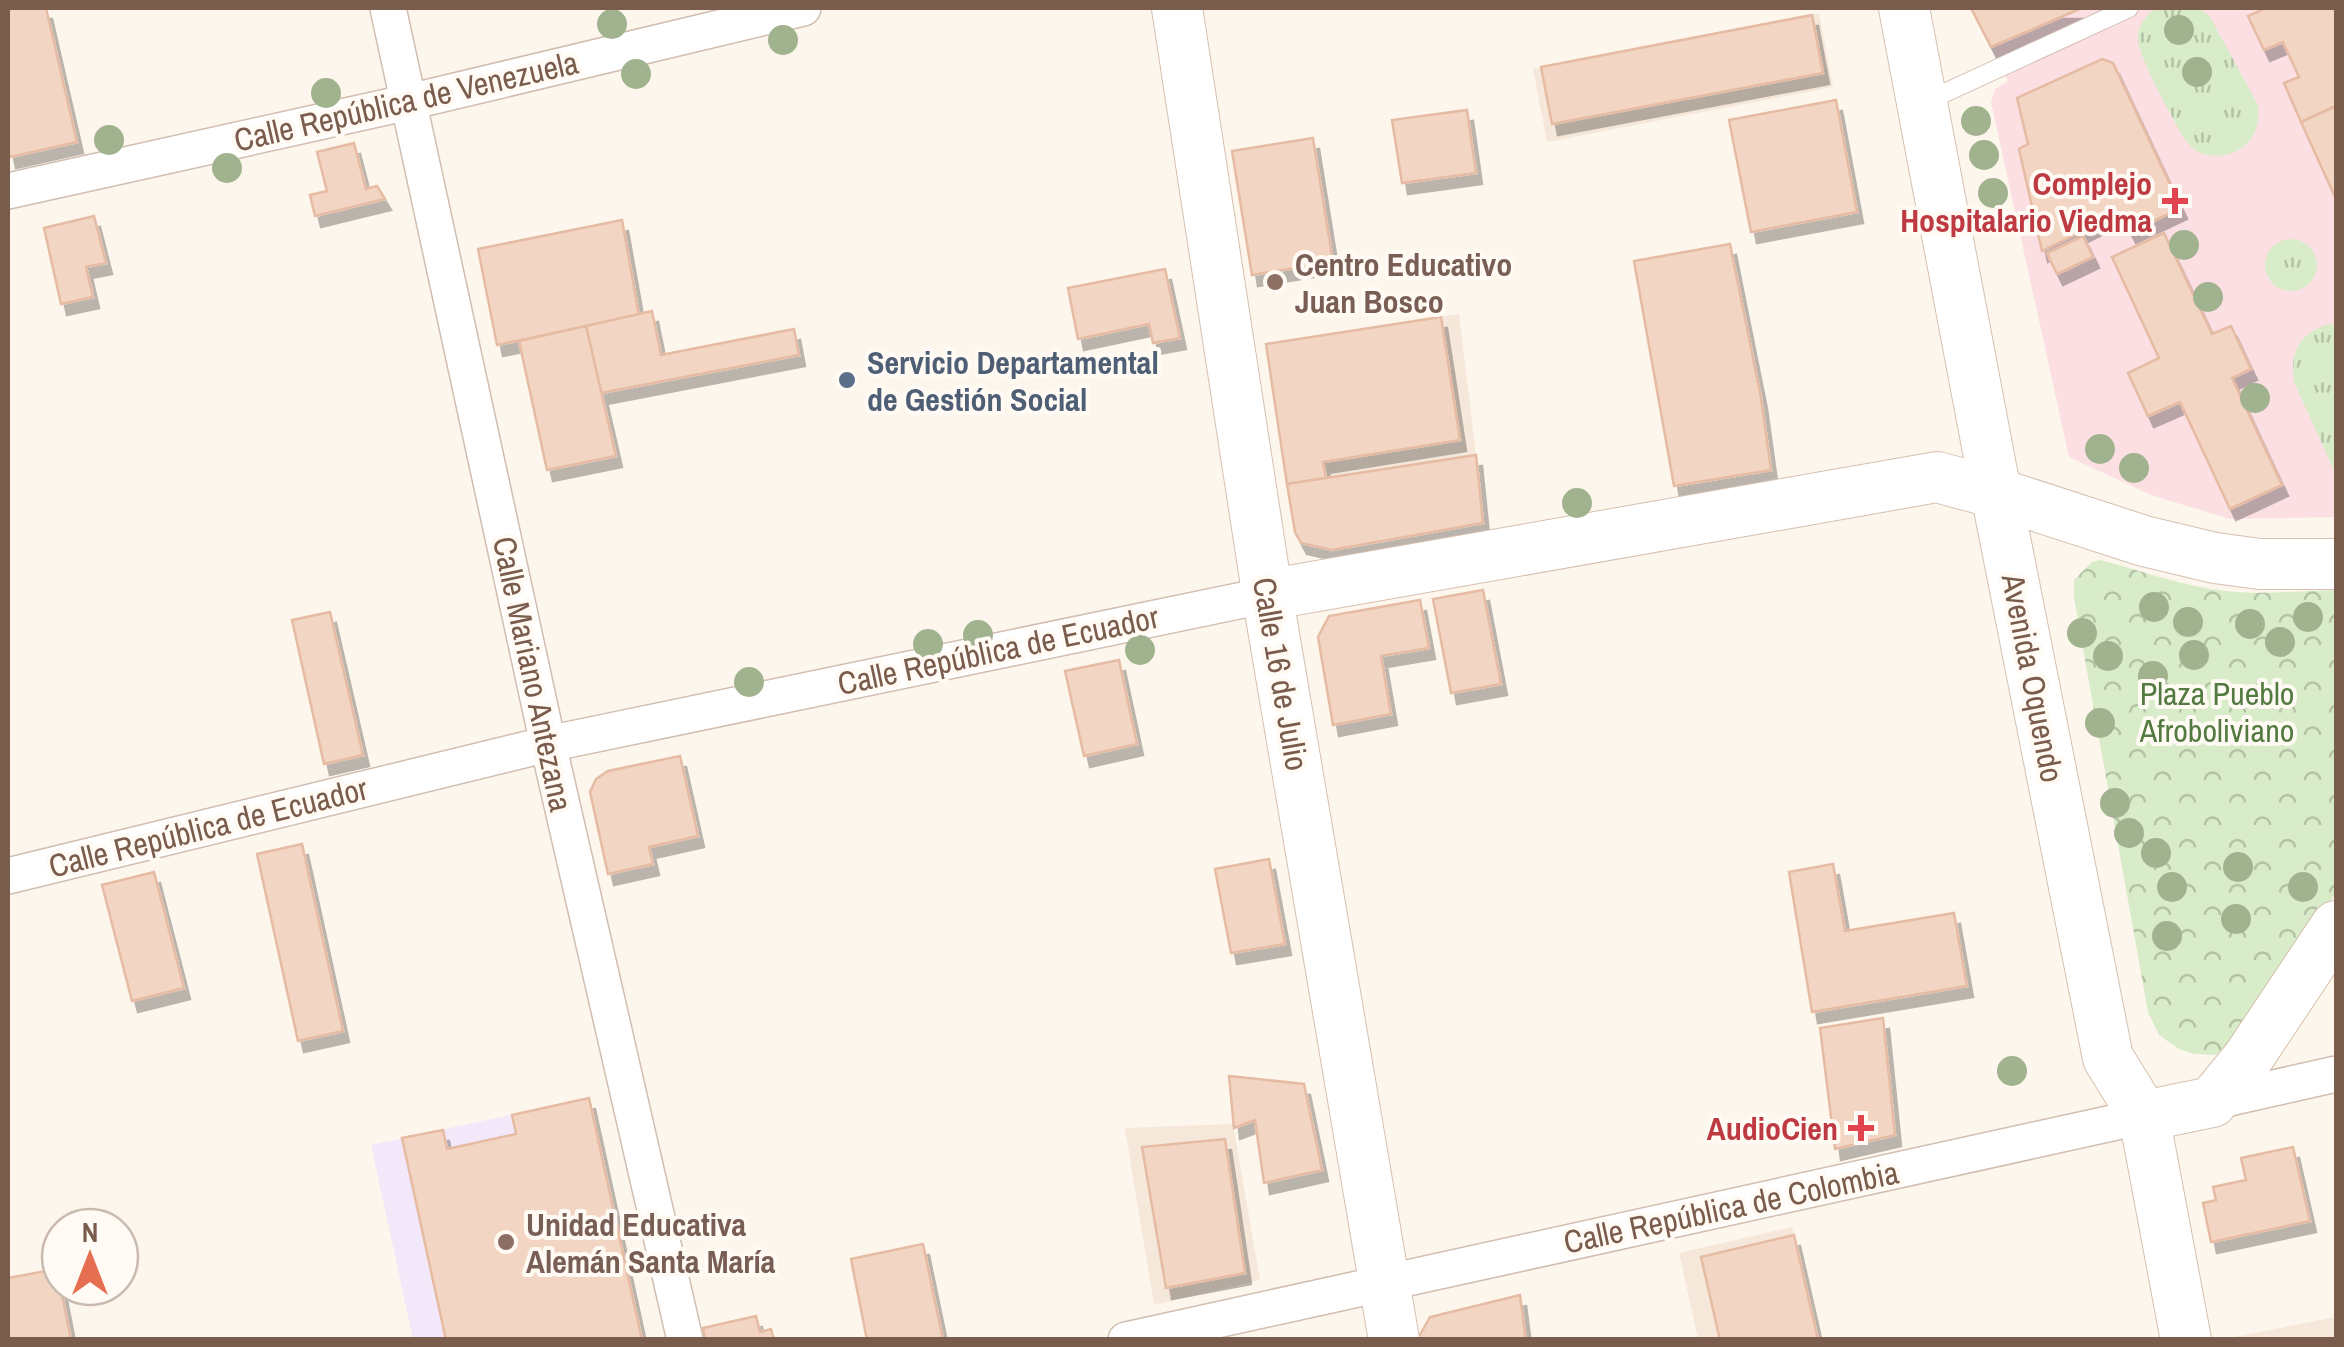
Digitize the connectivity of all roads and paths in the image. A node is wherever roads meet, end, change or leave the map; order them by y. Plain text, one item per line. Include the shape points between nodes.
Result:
1 (388, 8) edge
2 (803, 8) edge
3 (1177, 8) edge
4 (1904, 8) edge
5 (2128, 8) edge
6 (409, 102) junction
7 (1922, 103) junction
8 (8, 190) edge
9 (1996, 493) junction
10 (2336, 564) edge
11 (1268, 594) junction
12 (548, 744) junction
13 (8, 876) edge
14 (2336, 926) edge
15 (2336, 1074) edge
16 (2212, 1102) junction
17 (2144, 1116) junction
18 (1386, 1282) junction
19 (685, 1340) edge
20 (1126, 1340) edge
21 (1394, 1340) edge
22 (2186, 1340) edge

1 - 6 street, Calle Mariano Antezana
2 - 6 street, Calle República de Venezuela
3 - 11 main road, Calle 16 de Julio
4 - 7 main road, Avenida Oquendo
5 - 7 lane
6 - 8 street, Calle República de Venezuela
6 - 12 street, Calle Mariano Antezana
7 - 9 main road, Avenida Oquendo
9 - 10 main road, Calle República de Ecuador via 2215,558
9 - 11 main road, Calle República de Ecuador via 1937,477
9 - 17 main road, Avenida Oquendo via 2108,1058
11 - 12 street, Calle República de Ecuador
11 - 18 main road, Calle 16 de Julio
12 - 13 street, Calle República de Ecuador
12 - 19 street, Calle Mariano Antezana
14 - 16 main road
15 - 16 street, Calle República de Colombia
16 - 17 main road, Calle República de Colombia
17 - 18 street, Calle República de Colombia
17 - 22 main road, Avenida Oquendo
18 - 20 street, Calle República de Colombia
18 - 21 main road, Calle 16 de Julio

